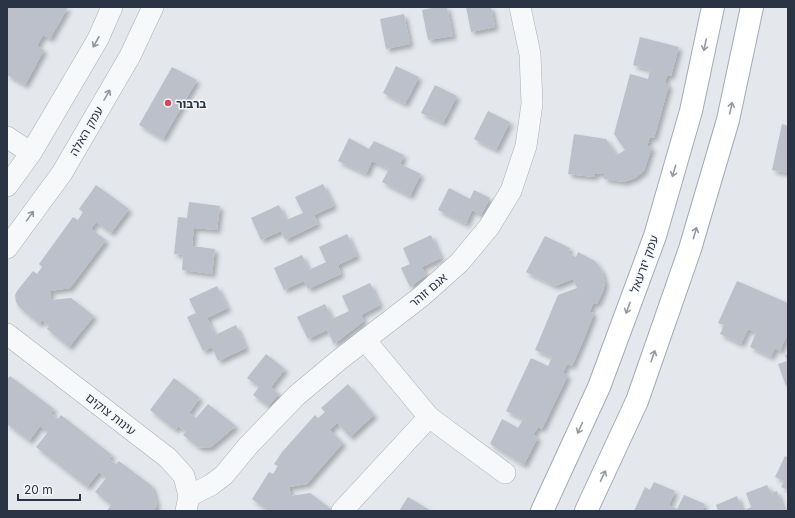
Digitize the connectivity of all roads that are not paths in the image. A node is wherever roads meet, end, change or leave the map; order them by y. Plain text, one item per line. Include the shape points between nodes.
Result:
1 (112, 7) edge
2 (153, 7) edge
3 (520, 7) edge
4 (713, 7) edge
5 (752, 7) edge
6 (7, 137) edge
7 (31, 153) junction
8 (7, 186) edge
9 (7, 248) edge
10 (7, 334) edge
11 (365, 340) junction
12 (429, 417) junction
13 (505, 473) dead end
14 (188, 503) edge
15 (342, 511) edge
16 (542, 511) edge
17 (586, 511) edge

1 -> 7 street via 98,39
9 -> 2 street, עמק האלה via 62,173 130,56
3 - 11 street, אגם זוהר via 530,54 532,104 526,146 511,191 489,227 460,262 422,296
4 -> 16 main road, עמק יזרעאל via 691,111 655,236 599,387
17 -> 5 main road via 637,401 690,249 728,120
6 - 7 street
7 - 8 street
10 - 14 street, עינות צוקים via 168,458 184,476
11 - 12 street
11 - 14 street, אגם זוהר via 296,396 224,475
12 - 13 street
12 - 15 street

